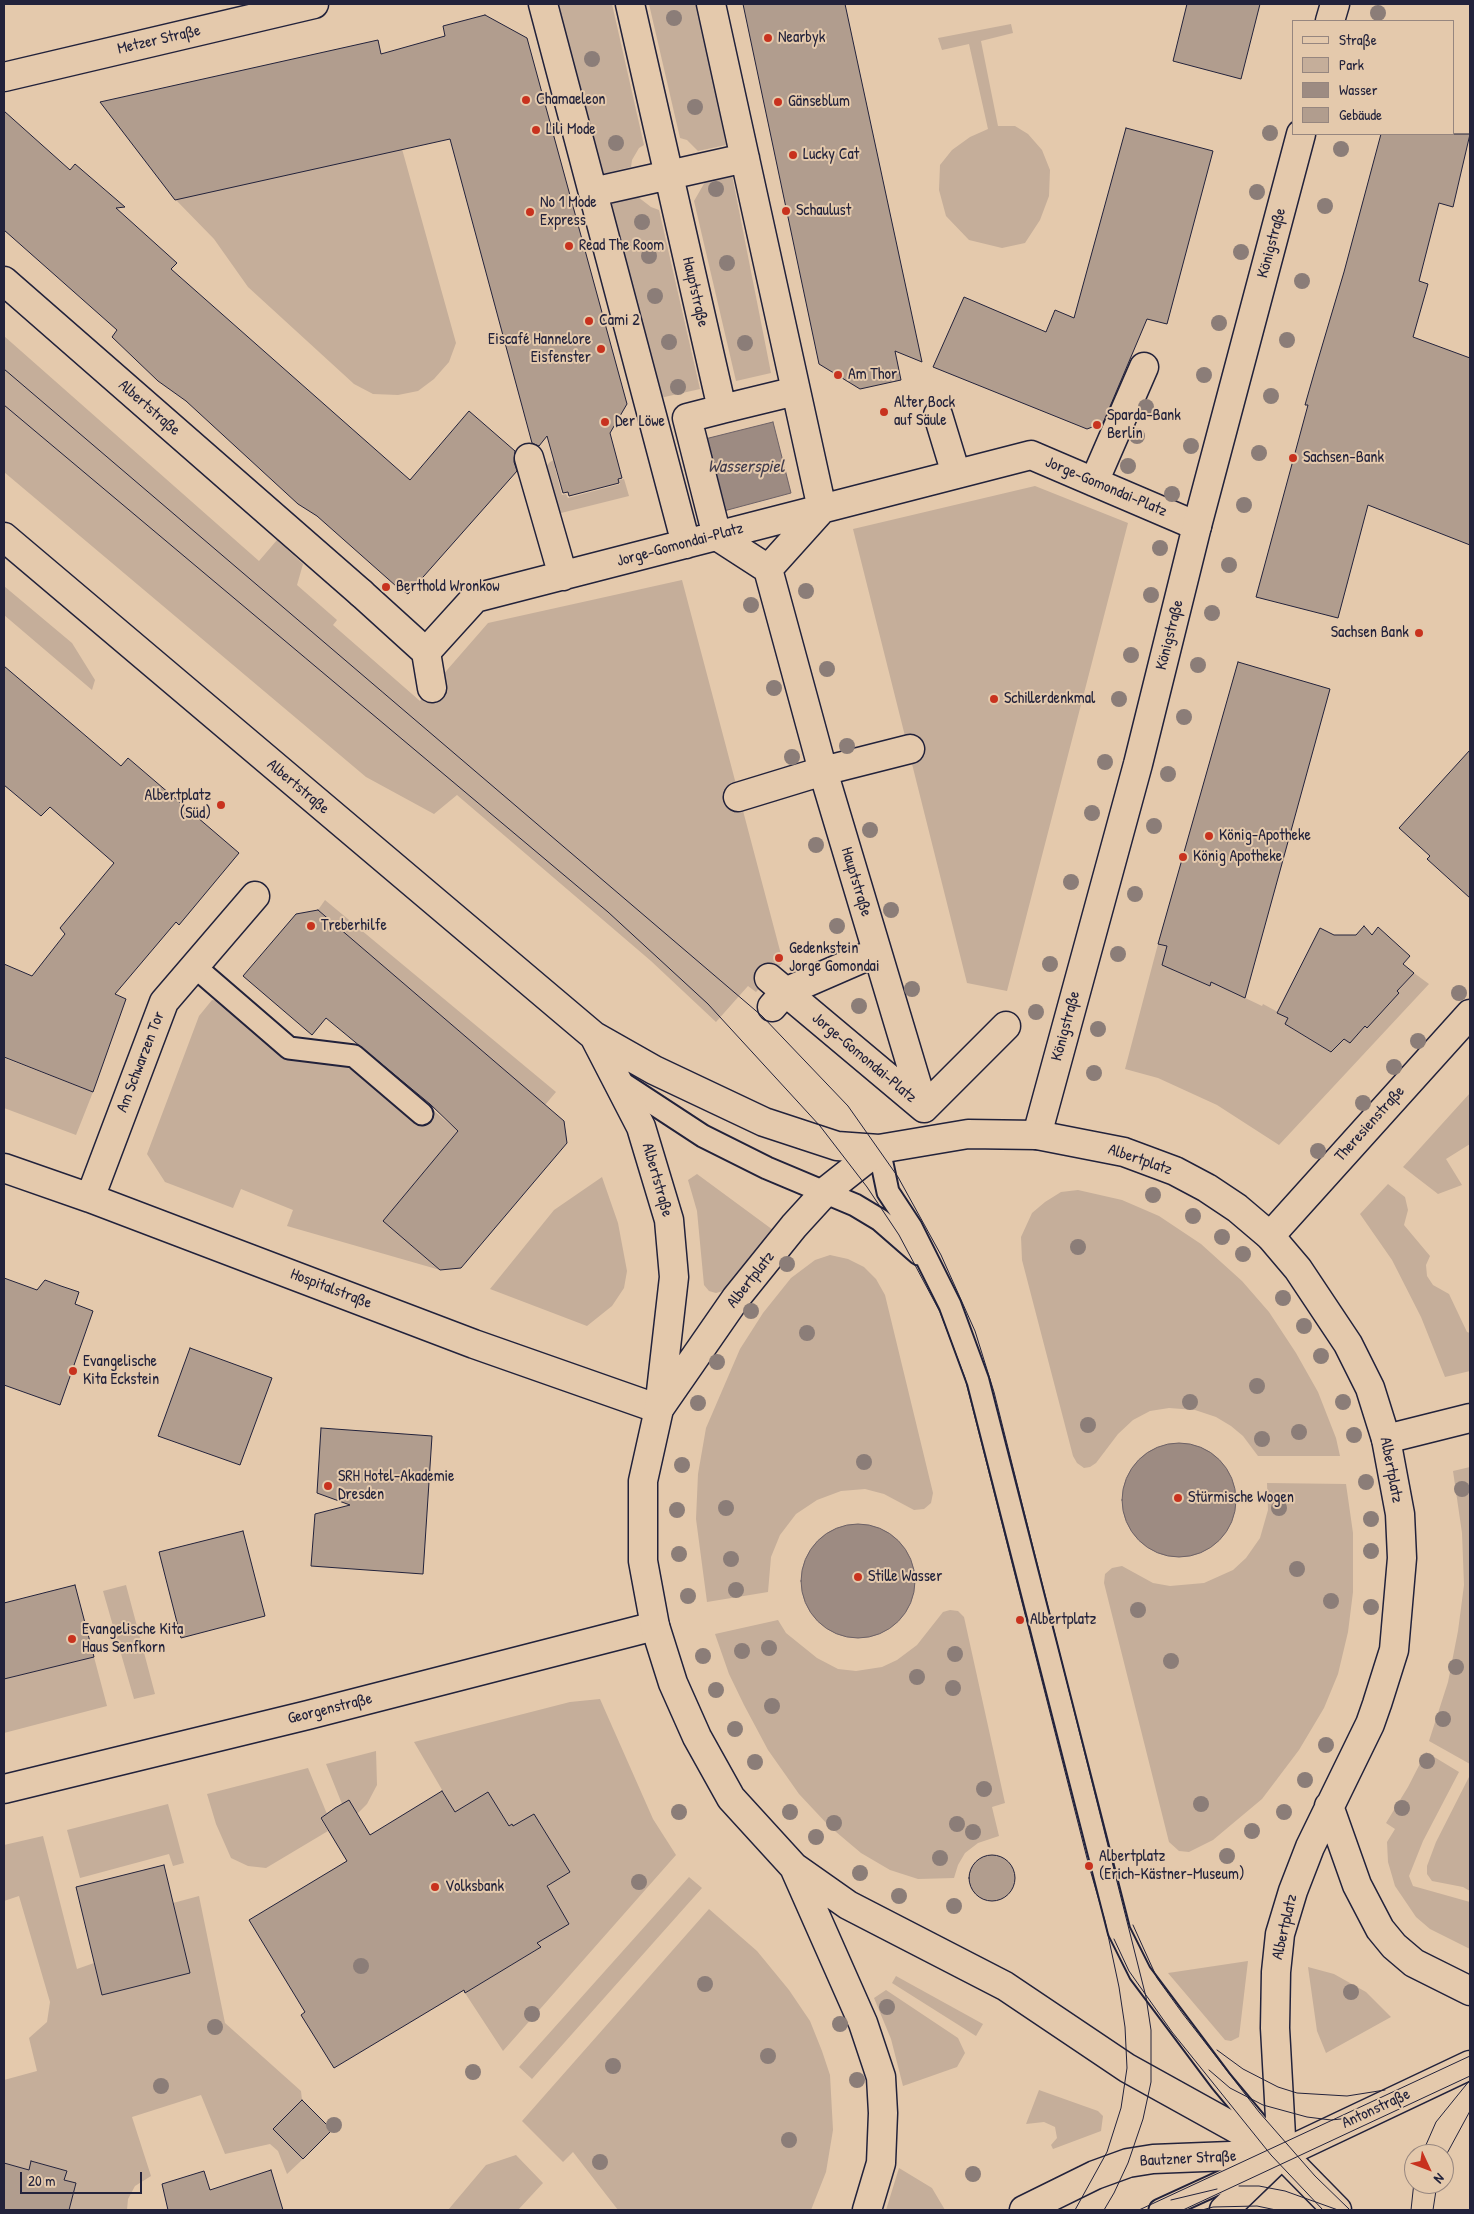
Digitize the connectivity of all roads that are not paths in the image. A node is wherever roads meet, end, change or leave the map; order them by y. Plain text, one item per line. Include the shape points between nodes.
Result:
1 (314, 4) edge
2 (543, 4) edge
3 (630, 4) edge
4 (711, 4) edge
5 (1335, 4) edge
6 (1330, 20) edge
7 (4, 77) edge
8 (1301, 135) edge
9 (745, 158) junction
10 (668, 175) junction
11 (593, 192) junction
12 (4, 281) edge
13 (1144, 366) dead end
14 (796, 390) junction
15 (722, 409) junction
16 (938, 415) dead end
17 (687, 418) junction
18 (656, 426) junction
19 (529, 458) dead end
20 (956, 474) junction
21 (1094, 482) junction
22 (822, 509) junction
23 (1197, 526) junction
24 (717, 536) junction
25 (4, 537) edge
26 (686, 544) junction
27 (768, 569) junction
28 (564, 576) junction
29 (426, 652) junction
30 (432, 688) dead end
31 (910, 749) dead end
32 (823, 771) junction
33 (738, 797) dead end
34 (255, 896) dead end
35 (877, 952) junction
36 (194, 966) junction
37 (1470, 1014) edge
38 (1006, 1026) dead end
39 (594, 1036) junction
40 (619, 1081) junction
41 (924, 1108) junction
42 (422, 1114) dead end
43 (1037, 1135) junction
44 (879, 1149) junction
45 (4, 1168) edge
46 (826, 1192) junction
47 (90, 1198) junction
48 (1270, 1236) junction
49 (930, 1264) junction
50 (668, 1336) joint
51 (659, 1409) junction
52 (1470, 1418) edge
53 (1386, 1439) junction
54 (655, 1626) junction
55 (4, 1790) edge
56 (1329, 1806) junction
57 (794, 1867) junction
58 (1470, 1990) edge
59 (1470, 2065) edge
60 (1282, 2154) junction
61 (868, 2210) edge
62 (1024, 2210) edge
63 (1160, 2210) edge
64 (1224, 2210) edge
65 (1337, 2210) edge

1 - 7 street, Metzer Straße
2 - 11 street
3 - 10 street, Hauptstraße
4 - 9 street
5 - 6 street
8 - 23 street, Königstraße
9 - 10 street
9 - 14 street
10 - 11 street
10 - 15 street, Hauptstraße
11 - 18 street
12 - 29 street, Albertstraße
13 - 21 street
14 - 15 street
14 - 22 street
15 - 17 street
16 - 20 street
17 - 18 street
17 - 24 street
18 - 26 street
19 - 28 street
20 - 21 street, Jorge-Gomondai-Platz via 1031,455
20 - 22 street, Jorge-Gomondai-Platz
21 - 23 street, Jorge-Gomondai-Platz
22 - 24 street, Jorge-Gomondai-Platz
22 - 27 street
23 - 43 street, Königstraße via 1138,764
24 - 26 street, Jorge-Gomondai-Platz
24 - 27 street
25 - 39 street, Albertstraße
26 - 28 street, Jorge-Gomondai-Platz
27 - 32 street, Hauptstraße
28 - 29 street, Jorge-Gomondai-Platz via 475,598
29 - 30 street
31 - 32 street
32 - 33 street
32 - 35 street, Hauptstraße
34 - 36 street, Am Schwarzen Tor
35 - 41 street, Hauptstraße
35 - 41 street, Jorge-Gomondai-Platz via 775,992
36 - 42 lane via 289,1048 354,1056
36 - 47 street, Am Schwarzen Tor via 164,1002
37 - 48 street, Theresienstraße
38 - 41 street, Jorge-Gomondai-Platz
39 - 40 street, Albertstraße
39 - 44 street, Albertstraße via 686,1086 764,1122 837,1146
40 - 46 lane via 702,1136
40 - 50 street, Albertstraße via 641,1127 669,1220 674,1277
43 - 44 street, Albertplatz via 968,1134
43 - 48 street, Albertplatz via 1124,1152 1175,1171 1237,1208
44 - 46 street, Albertplatz
44 - 49 lane via 888,1192
45 - 47 street, Hospitalstraße
46 - 49 lane via 880,1220
46 - 51 street, Albertplatz via 736,1298
47 - 51 street, Hospitalstraße via 474,1344
48 - 53 street, Albertplatz via 1298,1268 1348,1344 1370,1388
49 - 60 lane via 950,1305 978,1381 1120,1931 1140,1973 1221,2081
50 - 51 street, Albertplatz
51 - 54 street, Albertplatz via 643,1481 643,1561
52 - 53 street
53 - 56 street, Albertplatz via 1400,1514 1402,1558 1394,1650 1370,1724
54 - 55 street, Georgenstraße
54 - 57 street, Albertplatz via 673,1683 697,1737 731,1798
56 - 58 street via 1357,1885 1380,1929 1414,1964
56 - 60 street, Albertplatz via 1293,1891 1280,1934 1275,2028
57 - 60 street, Albertplatz via 848,1905 1006,1986 1127,2068
57 - 61 street via 863,2023 881,2077 884,2113 881,2163
59 - 60 street, Antonstraße
60 - 62 street, Bautzner Straße via 1153,2158 1128,2163
60 - 63 lane
60 - 64 street, Bautzner Straße
60 - 65 street

